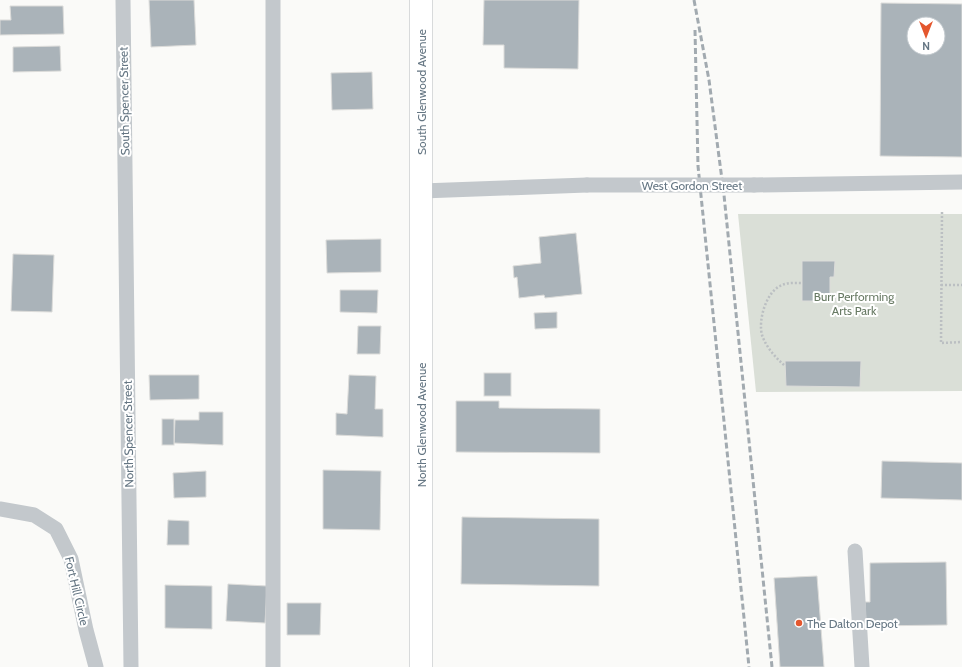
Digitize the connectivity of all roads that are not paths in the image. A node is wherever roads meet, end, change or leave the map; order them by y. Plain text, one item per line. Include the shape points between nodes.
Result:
1 (122, 0) edge
2 (273, 0) edge
3 (421, 0) edge
4 (962, 182) edge
5 (422, 187) junction
6 (124, 201) joint
7 (0, 509) edge
8 (855, 550) dead end
9 (96, 667) edge
10 (131, 667) edge
11 (272, 667) edge
12 (421, 667) edge
13 (862, 667) edge

1 - 6 street, South Spencer Street
2 - 11 street
3 - 5 main road, South Glenwood Avenue
4 - 5 street, West Gordon Street, bridge
5 - 12 main road, North Glenwood Avenue
6 - 10 street, North Spencer Street
7 - 9 street, Fort Hill Circle via 34,515 56,529 71,559
8 - 13 street

